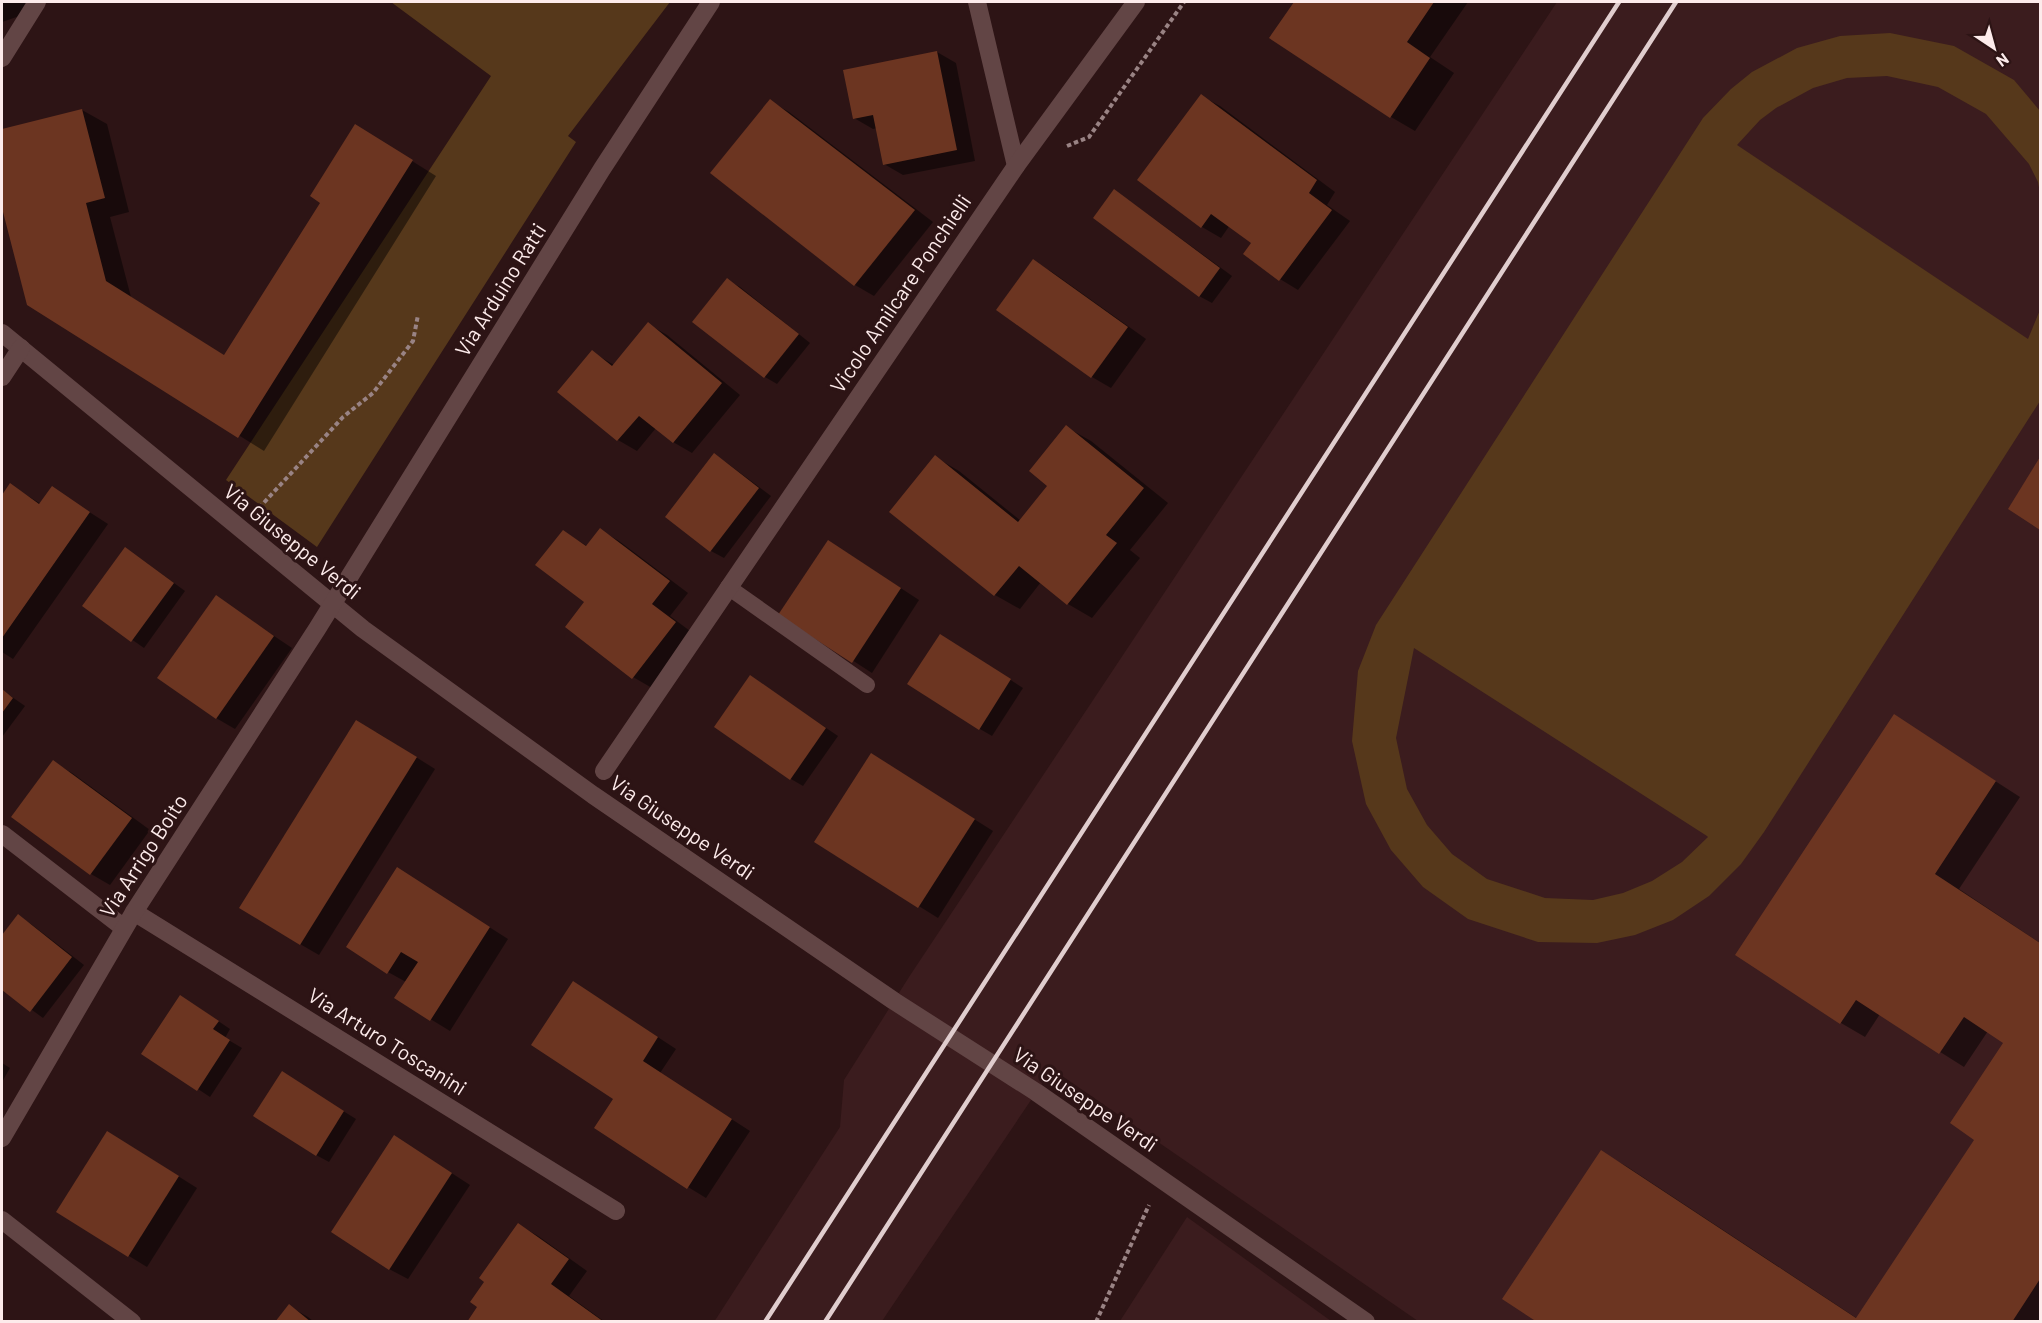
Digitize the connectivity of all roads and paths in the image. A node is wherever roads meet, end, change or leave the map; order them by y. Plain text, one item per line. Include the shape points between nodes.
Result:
1 (37, 2) edge
2 (711, 2) edge
3 (977, 2) edge
4 (1136, 2) edge
5 (1184, 2) edge
6 (2, 57) edge
7 (1016, 166) junction
8 (418, 315) dead end
9 (2, 333) edge
10 (21, 348) junction
11 (2, 376) edge
12 (258, 508) dead end
13 (728, 587) junction
14 (333, 604) junction
15 (867, 685) dead end
16 (604, 771) dead end
17 (2, 834) edge
18 (134, 912) junction
19 (124, 928) junction
20 (2, 1138) edge
21 (1153, 1198) dead end
22 (616, 1211) dead end
23 (2, 1220) edge
24 (132, 1322) edge
25 (1096, 1322) edge
26 (1366, 1322) edge

1 - 6 street
2 - 14 street, Via Arduino Ratti via 602,169
3 - 7 street
4 - 7 street
5 - 7 path via 1089,137
7 - 13 street, Vicolo Amilcare Ponchielli
8 - 12 path via 413,341 373,393 343,417
9 - 10 street, Via Giuseppe Verdi
10 - 11 street
10 - 14 street, Via Giuseppe Verdi
13 - 15 lane
13 - 16 street, Vicolo Amilcare Ponchielli
14 - 18 street, Via Arrigo Boito
14 - 26 street, Via Giuseppe Verdi via 593,795 1036,1092
17 - 19 street
18 - 19 street, Via Arrigo Boito
18 - 22 street, Via Arturo Toscanini
19 - 20 street, Via Arrigo Boito
21 - 25 path
23 - 24 street

